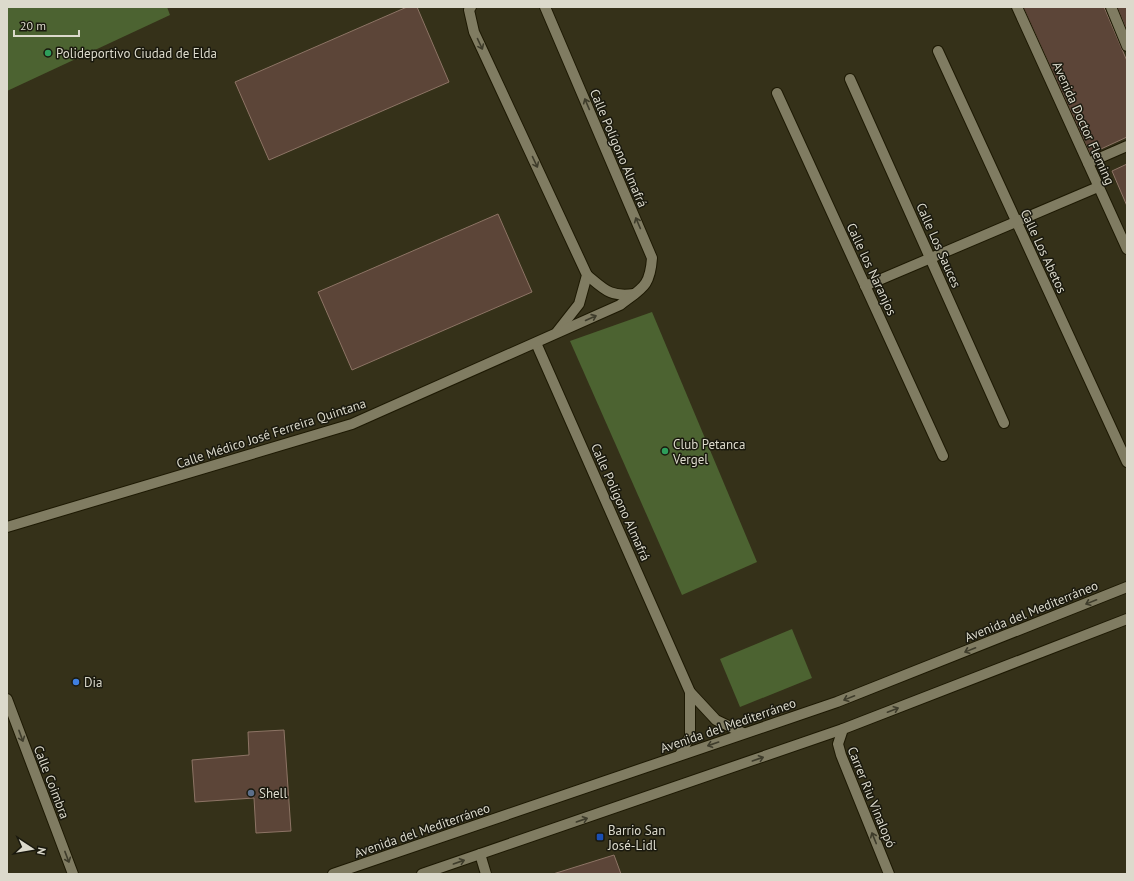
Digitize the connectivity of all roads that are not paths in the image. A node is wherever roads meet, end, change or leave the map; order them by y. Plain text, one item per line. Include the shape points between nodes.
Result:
1 (471, 7) edge
2 (545, 7) edge
3 (1017, 7) edge
4 (1110, 7) edge
5 (1127, 46) edge
6 (938, 51) dead end
7 (850, 79) dead end
8 (777, 93) dead end
9 (1127, 146) edge
10 (1088, 163) junction
11 (1098, 187) junction
12 (1016, 221) junction
13 (1123, 231) edge
14 (1127, 249) edge
15 (930, 258) junction
16 (587, 275) junction
17 (865, 286) junction
18 (634, 294) junction
19 (556, 334) junction
20 (536, 343) junction
21 (1004, 423) dead end
22 (943, 456) dead end
23 (1127, 462) edge
24 (7, 527) edge
25 (1127, 587) edge
26 (1127, 620) edge
27 (690, 692) junction
28 (7, 699) edge
29 (843, 729) junction
30 (743, 733) junction
31 (680, 755) junction
32 (480, 854) junction
33 (73, 874) edge
34 (333, 874) edge
35 (422, 874) edge
36 (486, 874) edge
37 (889, 874) edge

1 -> 16 street via 469,10 474,32
18 -> 2 street, Calle Polígono Almafrá via 644,287 651,275 652,258
3 - 10 street, Avenida Doctor Fleming
4 - 5 street
6 - 12 street, Calle Los Abetos
7 - 15 street, Calle Los Sauces
8 - 17 street, Calle los Naranjos
9 - 10 street
10 - 11 street, Avenida Doctor Fleming
11 - 12 street
11 - 13 street, Avenida Doctor Fleming
12 - 15 street
12 - 23 street, Calle Los Abetos
13 - 14 street, Avenida Doctor Fleming
15 - 17 street
15 - 21 street, Calle Los Sauces
16 - 18 street via 608,292 619,296
16 - 19 street, Calle Polígono Almafrá via 579,304
17 - 22 street, Calle los Naranjos
19 -> 18 street, Calle Polígono Almafrá via 620,305
19 - 20 street, Calle Polígono Almafrá
20 - 24 street, Calle Médico José Ferreira Quintana via 352,424
20 - 27 street, Calle Polígono Almafrá
25 -> 30 street, Avenida del Mediterráneo via 837,702
29 -> 26 street
27 - 30 street, Calle Polígono Almafrá via 716,720
27 - 31 street, Calle Polígono Almafrá via 690,736
28 -> 33 street, Calle Coimbra
32 -> 29 street
37 -> 29 street, Carrer Riu Vinalopó via 841,755 838,744
30 -> 31 street, Avenida del Mediterráneo
31 - 34 street, Avenida del Mediterráneo
35 -> 32 street
32 - 36 street

